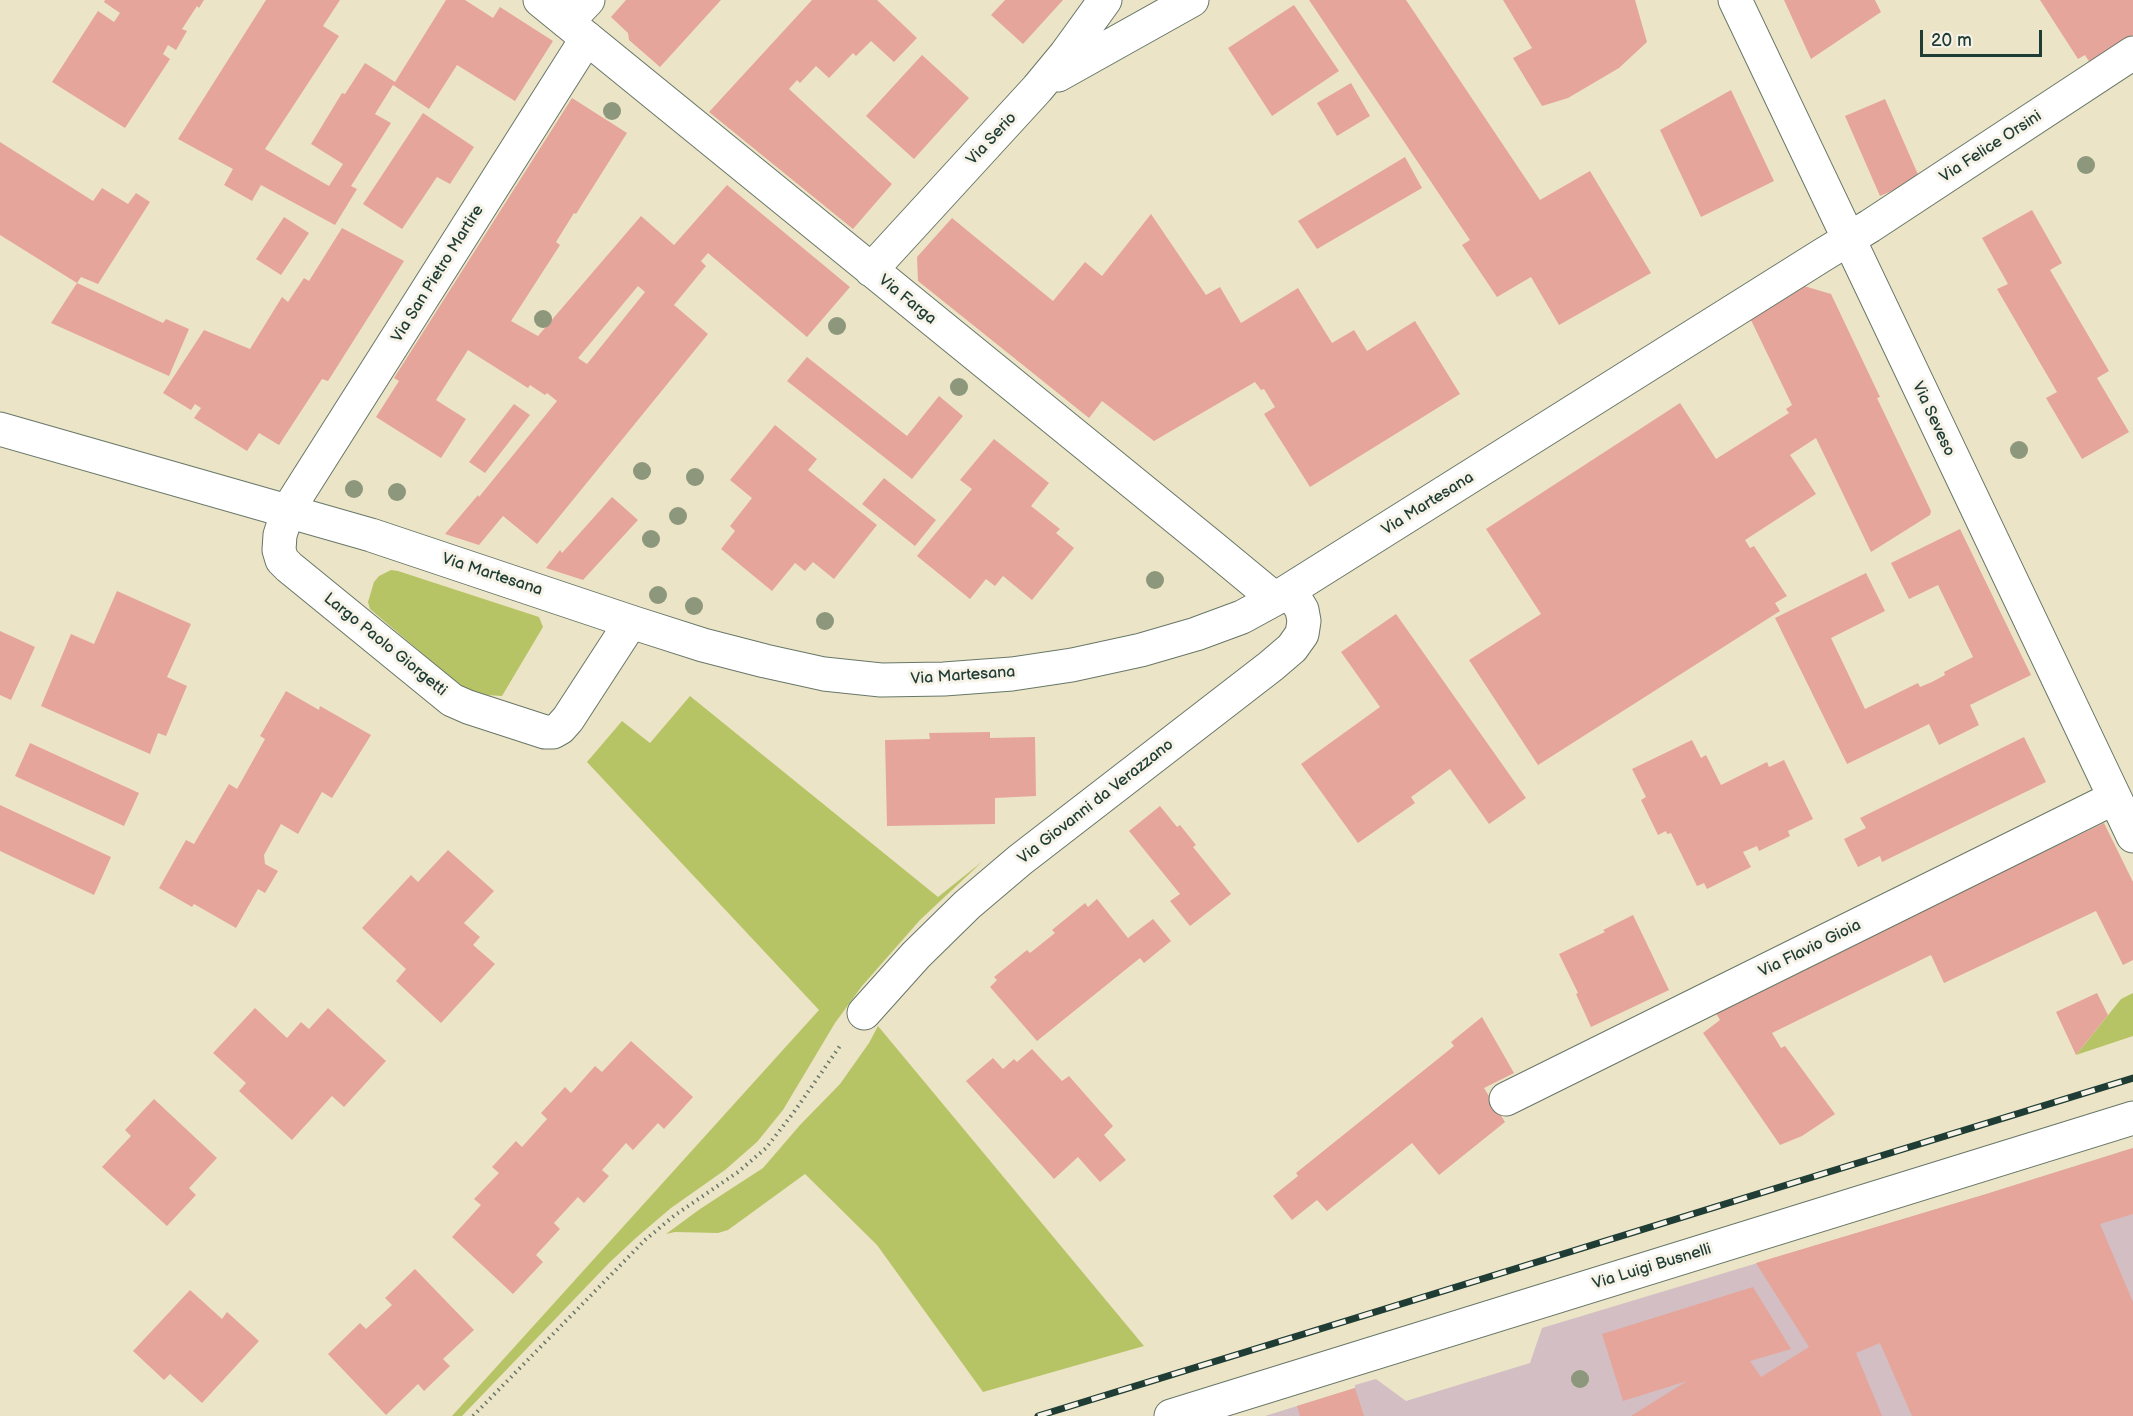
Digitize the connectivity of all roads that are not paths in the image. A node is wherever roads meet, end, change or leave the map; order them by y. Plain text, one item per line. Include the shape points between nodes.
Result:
1 (540, 0) edge
2 (1105, 0) edge
3 (1192, 0) edge
4 (1735, 0) edge
5 (581, 20) edge
6 (2133, 53) edge
7 (1037, 89) junction
8 (1847, 239) junction
9 (871, 270) junction
10 (0, 429) edge
11 (288, 510) junction
12 (1283, 595) junction
13 (631, 622) junction
14 (2114, 798) junction
15 (2133, 836) edge
16 (864, 1013) road end
17 (1506, 1099) dead end
18 (2133, 1118) edge
19 (1171, 1416) edge

1 - 5 street, Via Farga
2 - 7 street, Via Serio
3 - 7 street
4 - 8 street, Via Seveso
5 - 9 street, Via Farga
5 - 11 street, Via San Pietro Martire
6 - 8 street, Via Felice Orsini
7 - 9 street, Via Serio
8 - 12 street, Via Martesana
8 - 14 street, Via Seveso
9 - 12 street, Via Farga via 1211,546
10 - 11 street, Via Martesana
11 - 13 street, Via Martesana
11 - 13 street, Largo Paolo Giorgetti via 280,535 282,560 440,691 468,707 544,732 553,732 568,719
12 - 13 street, Via Martesana via 1196,634 1141,650 1062,667 944,680 881,680 824,674 703,645
12 - 16 street, Via Giovanni da Verazzano via 1302,610 1304,621 1302,634 1292,648 967,904
14 - 15 street, Via Seveso
14 - 17 street, Via Flavio Gioia
18 - 19 street, Via Luigi Busnelli

